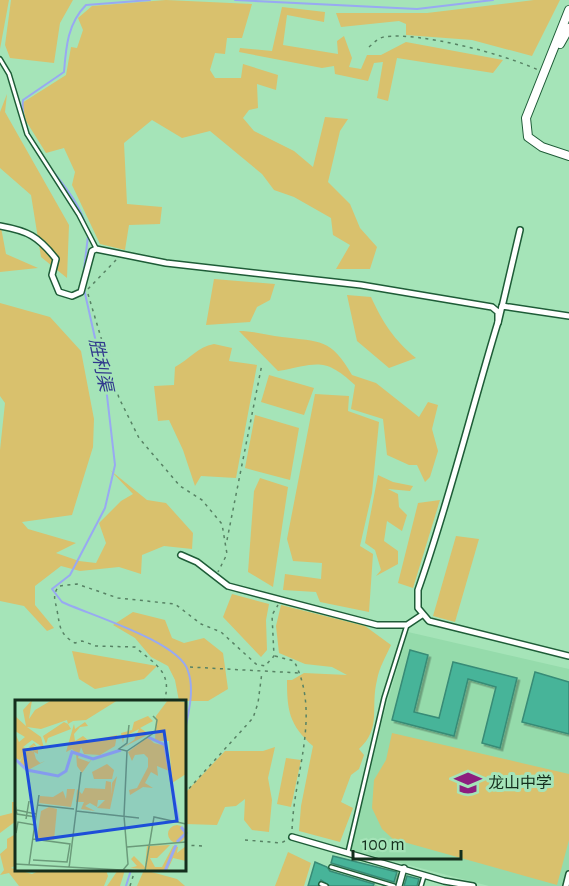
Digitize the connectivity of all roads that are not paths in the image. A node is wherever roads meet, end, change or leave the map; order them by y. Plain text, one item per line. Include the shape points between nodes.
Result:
1 (569, 10) edge
2 (569, 28) edge
3 (0, 59) edge
4 (548, 63) junction
5 (569, 156) edge
6 (0, 226) edge
7 (520, 230) dead end
8 (96, 249) junction
9 (502, 306) junction
10 (569, 316) edge
11 (498, 323) junction
12 (181, 555) dead end
13 (422, 615) junction
14 (407, 626) junction
15 (569, 656) edge
16 (292, 837) road end
17 (348, 852) junction
18 (331, 867) dead end
19 (404, 868) junction
20 (425, 874) junction
21 (569, 874) edge
22 (444, 883) edge
23 (321, 884) dead end
24 (326, 886) edge
25 (397, 886) edge
26 (421, 886) edge
27 (473, 886) edge
28 (566, 886) edge

1 - 4 street
2 - 4 street
3 - 8 lane via 9,74 27,134
4 - 5 street via 526,118 528,137 542,147
6 - 8 street via 41,240 56,259 52,275 59,292 72,296 82,290 92,251
7 - 9 street
8 - 11 street via 122,256 361,285 492,307 498,312
9 - 10 street
9 - 11 street
11 - 13 street via 466,428 461,458 418,590
12 - 14 street via 228,586 382,626
13 - 14 street
13 - 15 street via 429,621
14 - 17 lane via 384,698
16 - 17 street
17 - 19 street
18 - 25 lane
19 - 20 street
19 - 25 street
20 - 22 street
20 - 26 lane
21 - 28 street
22 - 27 street
23 - 24 lane

